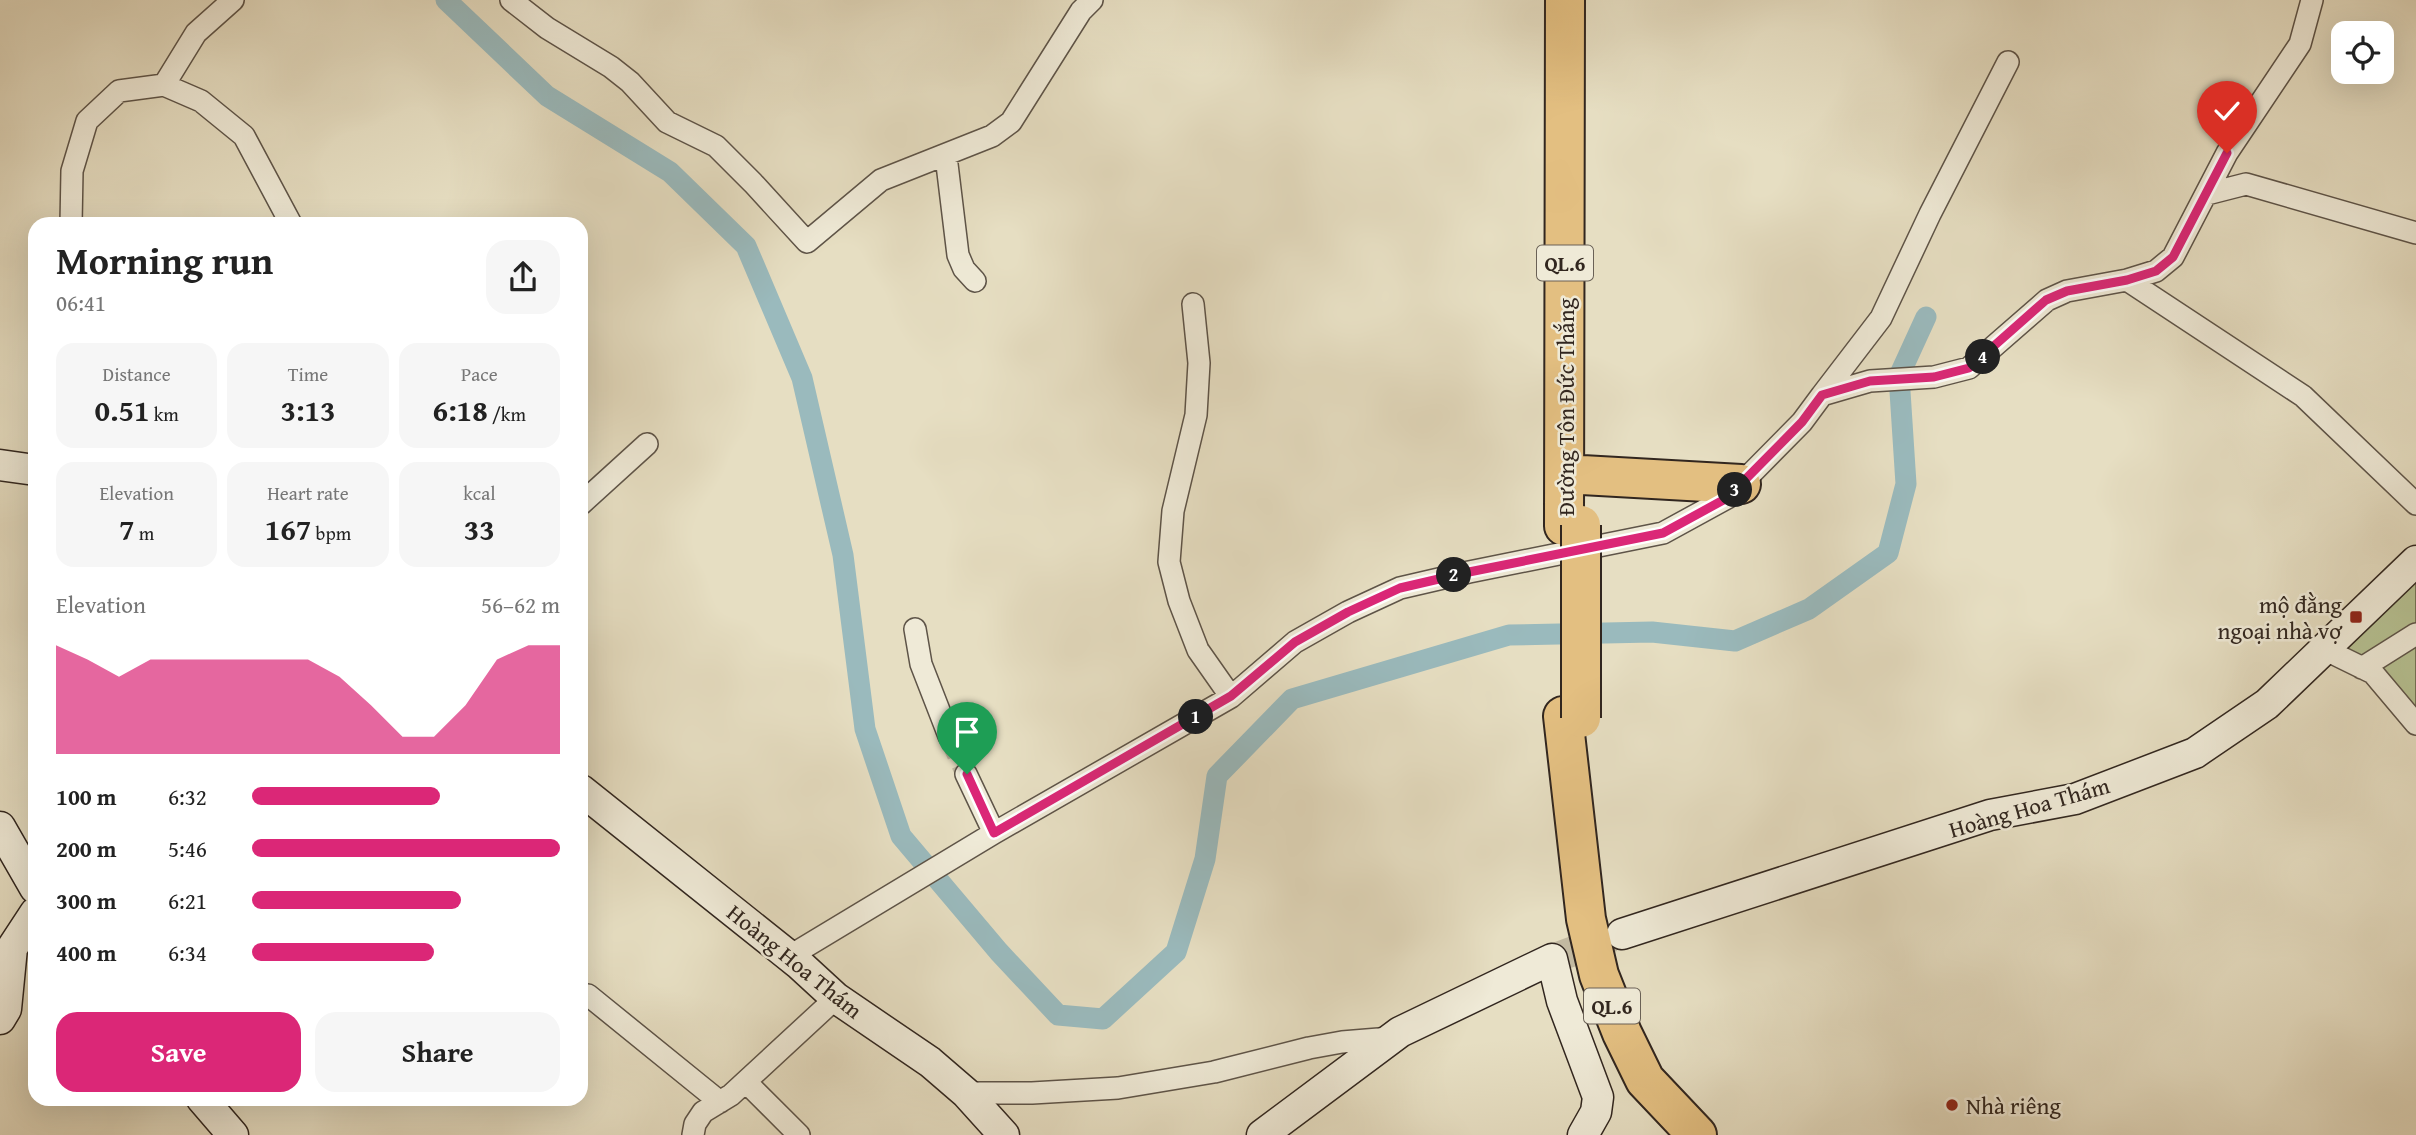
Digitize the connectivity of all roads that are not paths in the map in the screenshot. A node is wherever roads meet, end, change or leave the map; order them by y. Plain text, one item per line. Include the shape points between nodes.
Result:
1 (233, 0) edge
2 (511, 0) edge
3 (1092, 0) edge
4 (1565, 0) edge
5 (1587, 0) edge
6 (2312, 0) edge
7 (2008, 62) dead end
8 (164, 85) junction
9 (946, 156) junction
10 (2207, 194) junction
11 (71, 217) edge
12 (287, 217) edge
13 (2416, 233) edge
14 (2127, 280) junction
15 (975, 281) dead end
16 (1193, 304) dead end
17 (1822, 395) junction
18 (647, 444) dead end
19 (0, 465) edge
20 (28, 469) edge
21 (1582, 475) junction
22 (1741, 484) junction
23 (588, 498) edge
24 (2416, 504) edge
25 (1573, 526) junction
26 (2416, 561) edge
27 (915, 629) dead end
28 (2416, 634) edge
29 (2324, 649) junction
30 (2362, 668) junction
31 (1231, 696) junction
32 (2416, 724) edge
33 (949, 736) tunnel mouth
34 (967, 774) tunnel mouth
35 (588, 796) edge
36 (0, 827) edge
37 (994, 833) junction
38 (28, 876) edge
39 (28, 924) edge
40 (1622, 934) tunnel mouth
41 (790, 957) junction
42 (588, 995) dead end
43 (836, 998) junction
44 (0, 1019) edge
45 (1391, 1038) junction
46 (746, 1082) junction
47 (966, 1093) junction
48 (720, 1102) junction
49 (208, 1106) edge
50 (233, 1135) edge
51 (693, 1135) edge
52 (799, 1135) edge
53 (1004, 1135) edge
54 (1262, 1135) edge
55 (1583, 1135) edge
56 (1697, 1135) edge

1 - 8 street via 196,33
2 - 9 street via 611,67 667,122 716,146 807,242 881,180
3 - 9 street via 1011,122 992,136
4 - 25 highway, Đường Tôn Đức Thắng / QL.6
5 - 21 highway, Đường Tôn Đức Thắng / QL.6
6 - 10 street via 2300,44 2227,153
7 - 17 street via 1881,318
8 - 11 street via 119,91 87,121 72,172
8 - 12 street via 201,101 244,136
9 - 15 street via 958,255
10 - 13 street via 2246,184
10 - 14 street via 2173,257 2156,271
14 - 17 street via 2067,291 2046,300 1969,368 1934,377 1870,381
14 - 24 street via 2303,396
16 - 31 street via 1199,363 1196,415 1173,511 1169,562 1198,650
17 - 22 street
18 - 23 street
19 - 20 street
21 - 22 highway
21 - 25 highway, Đường Tôn Đức Thắng / QL.6
22 - 31 street via 1727,498 1663,533 1400,588 1295,642
25 - 56 highway, Đường Tôn Đức Thắng / QL.6, bridge via 1572,717 1578,855 1586,919 1622,1033 1645,1080
26 - 29 street, Hoàng Hoa Thám
27 - 33 street via 921,664
28 - 30 street
29 - 30 street
29 - 40 street, Hoàng Hoa Thám via 2267,704 2195,753 2076,799 1990,815
30 - 32 street via 2373,673
31 - 37 street
34 - 37 street
35 - 41 street, Hoàng Hoa Thám
36 - 38 street
37 - 41 street
39 - 44 street via 12,948 6,1009
41 - 43 street, Hoàng Hoa Thám
42 - 48 street
43 - 46 street
43 - 47 street, Hoàng Hoa Thám via 930,1062
45 - 47 street via 1320,1046 1214,1072 1118,1088
45 - 54 street
45 - 55 street via 1552,959 1562,1001 1598,1097 1596,1112
46 - 48 street
46 - 52 street
47 - 53 street, Hoàng Hoa Thám
48 - 51 street via 703,1112
49 - 50 street

